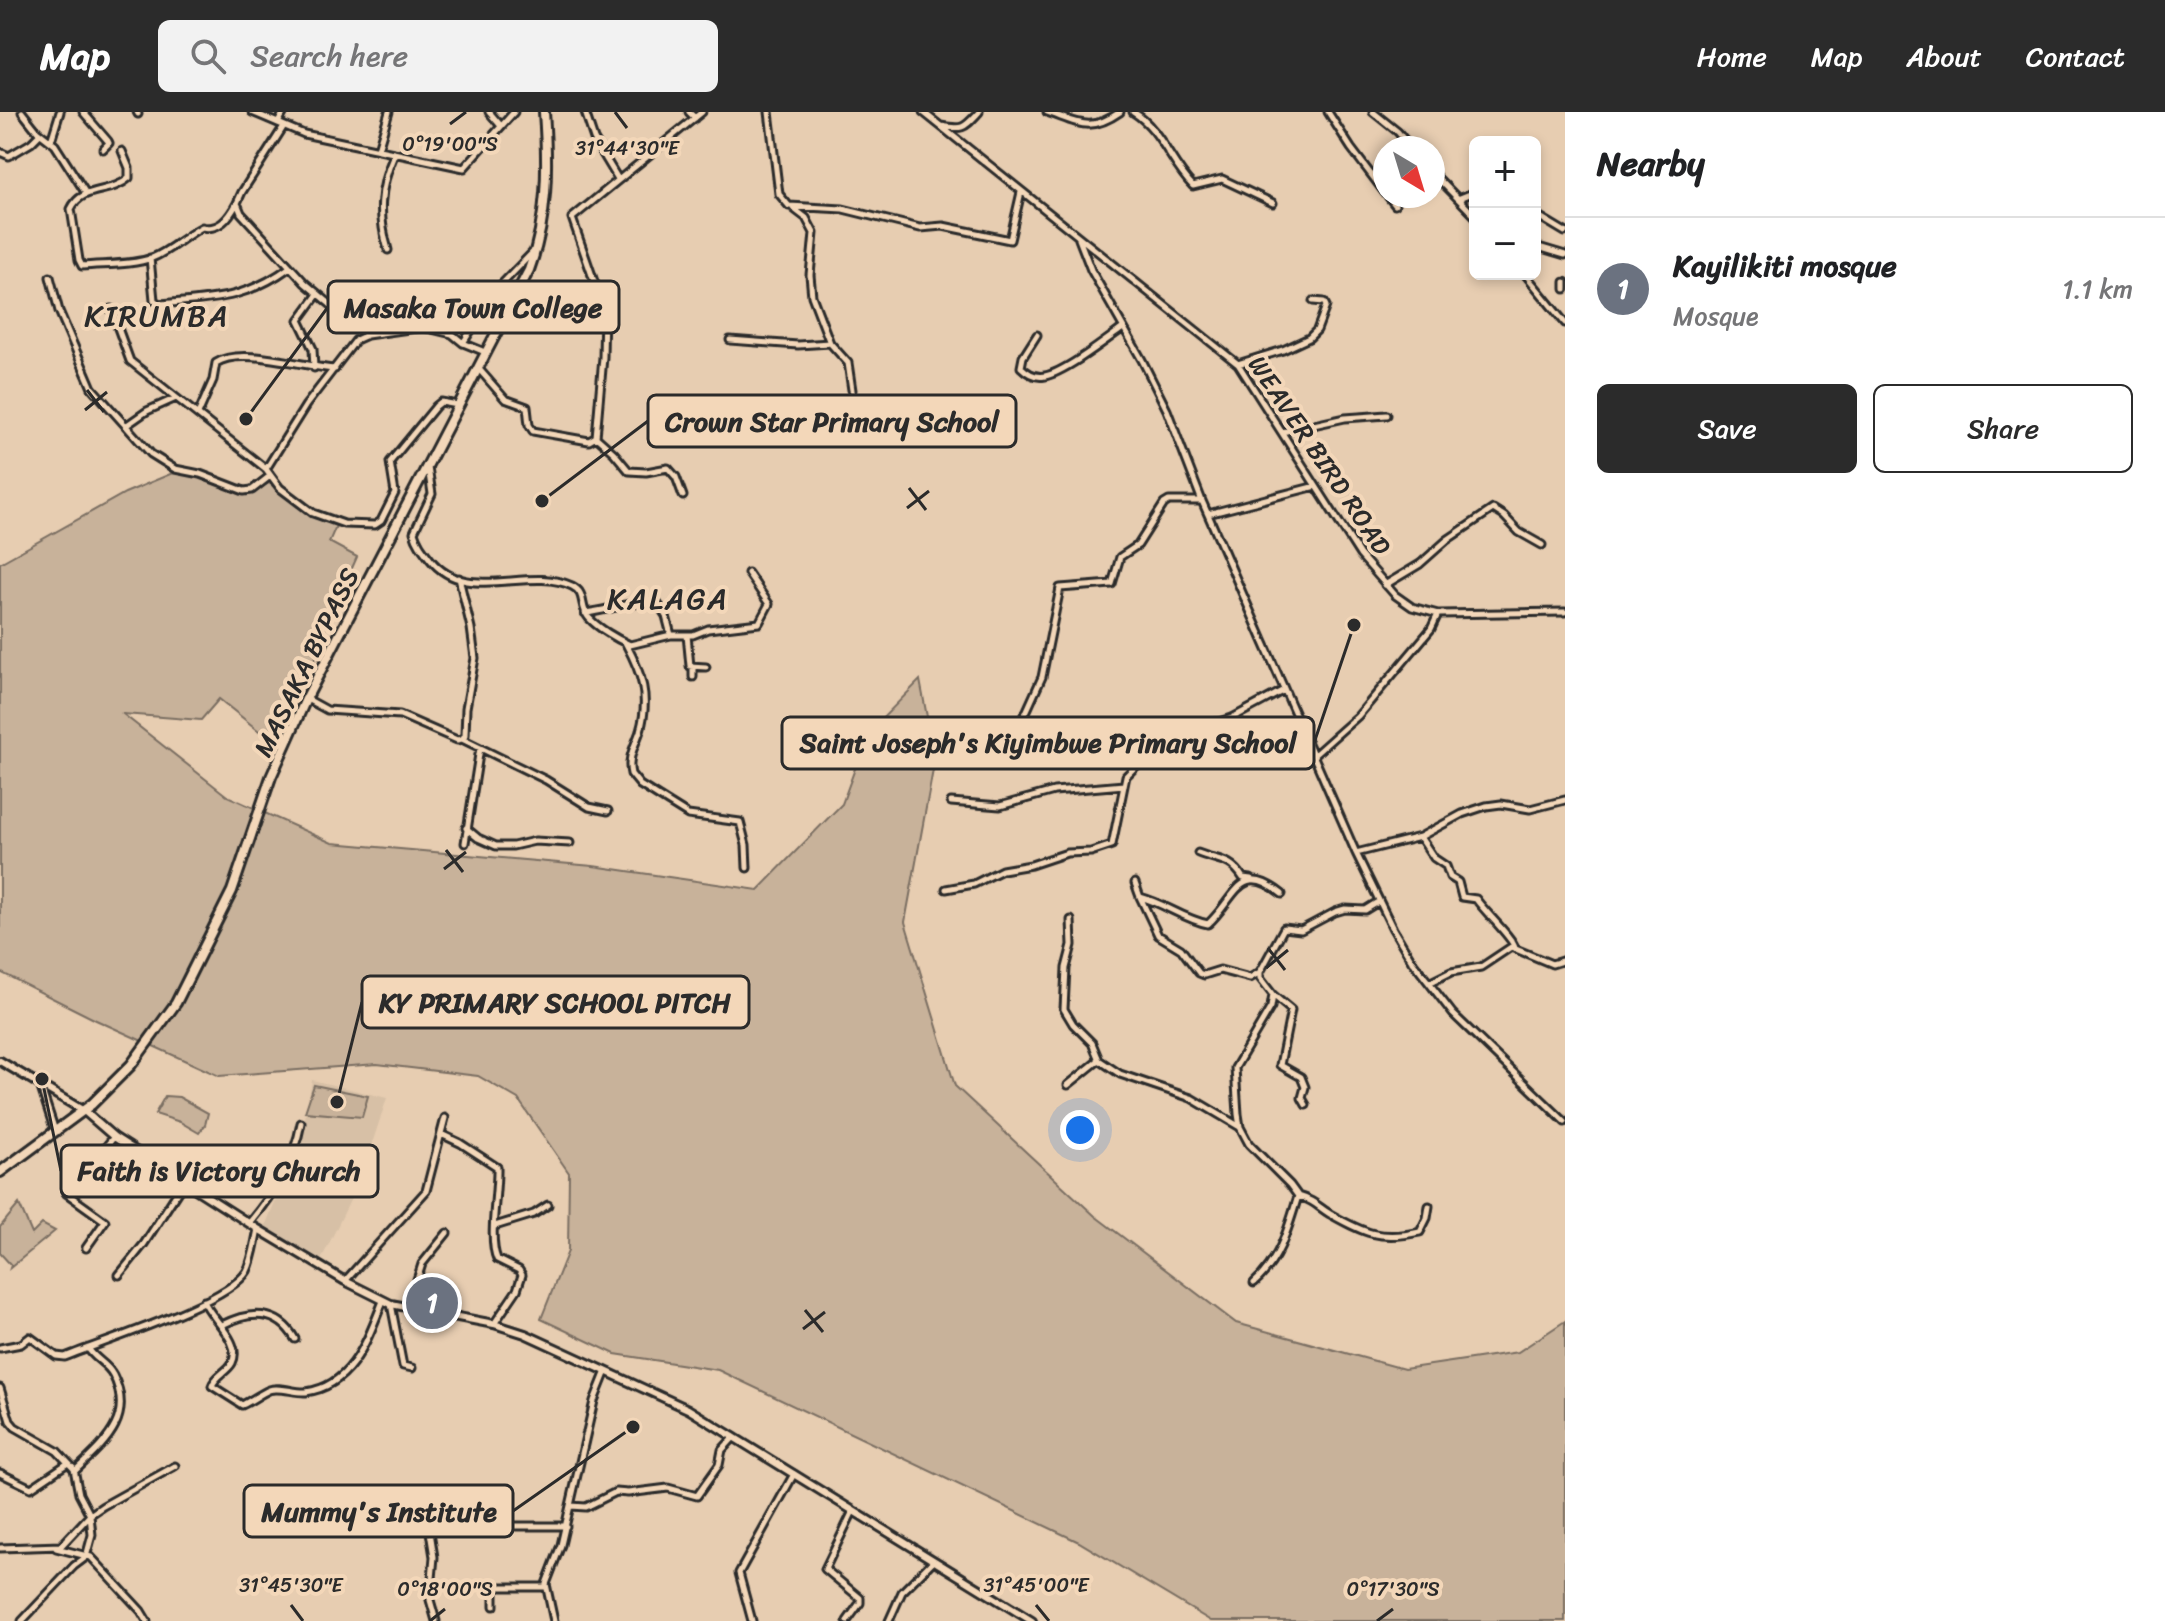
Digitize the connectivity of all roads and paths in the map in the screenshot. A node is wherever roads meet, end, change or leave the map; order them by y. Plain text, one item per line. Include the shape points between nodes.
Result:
1 (22, 112) edge
2 (60, 112) edge
3 (83, 112) edge
4 (252, 112) edge
5 (284, 112) edge
6 (389, 112) edge
7 (489, 112) edge
8 (514, 112) edge
9 (544, 112) edge
10 (585, 112) edge
11 (689, 112) edge
12 (702, 112) edge
13 (769, 112) edge
14 (923, 112) edge
15 (979, 112) edge
16 (1047, 112) edge
17 (1120, 112) edge
18 (1133, 112) edge
19 (1328, 112) edge
20 (1373, 112) edge
21 (695, 118) junction
22 (281, 125) junction
23 (501, 126) junction
24 (940, 126) junction
25 (40, 134) junction
26 (1401, 136) edge
27 (51, 141) junction
28 (103, 149) dead end
29 (378, 150) junction
30 (122, 151) dead end
31 (0, 152) edge
32 (394, 155) junction
33 (1373, 177) edge
34 (618, 179) junction
35 (1445, 184) edge
36 (1022, 191) junction
37 (85, 192) junction
38 (1469, 194) edge
39 (1460, 198) junction
40 (237, 203) junction
41 (1273, 203) dead end
42 (792, 207) junction
43 (1469, 208) edge
44 (232, 212) junction
45 (241, 213) junction
46 (1541, 218) edge
47 (1565, 232) edge
48 (1079, 239) junction
49 (1541, 248) edge
50 (537, 249) junction
51 (388, 250) dead end
52 (1565, 255) edge
53 (150, 258) junction
54 (290, 267) junction
55 (50, 277) dead end
56 (1530, 280) edge
57 (1565, 282) edge
58 (1565, 289) edge
59 (318, 294) junction
60 (1313, 301) dead end
61 (111, 309) dead end
62 (1565, 323) edge
63 (357, 327) junction
64 (1123, 328) junction
65 (367, 335) junction
66 (1037, 335) dead end
67 (456, 336) junction
68 (467, 336) junction
69 (356, 340) junction
70 (730, 340) dead end
71 (463, 343) junction
72 (830, 343) junction
73 (486, 353) junction
74 (1238, 364) junction
75 (314, 368) junction
76 (478, 368) junction
77 (336, 369) junction
78 (852, 390) dead end
79 (176, 398) junction
80 (458, 405) junction
81 (198, 414) junction
82 (1387, 415) dead end
83 (127, 425) junction
84 (1282, 432) junction
85 (596, 437) junction
86 (427, 462) junction
87 (266, 469) junction
88 (270, 476) junction
89 (1316, 486) junction
90 (683, 496) dead end
91 (1202, 501) junction
92 (1208, 514) junction
93 (1542, 545) dead end
94 (748, 573) dead end
95 (459, 578) junction
96 (1385, 585) junction
97 (1565, 612) edge
98 (585, 613) junction
99 (1438, 614) junction
100 (671, 635) junction
101 (687, 635) junction
102 (626, 643) junction
103 (693, 666) junction
104 (706, 667) dead end
105 (693, 677) dead end
106 (1284, 690) junction
107 (306, 699) junction
108 (462, 739) junction
109 (1143, 745) junction
110 (480, 748) junction
111 (1314, 755) junction
112 (1124, 785) junction
113 (1565, 800) edge
114 (951, 802) dead end
115 (608, 811) dead end
116 (466, 828) junction
117 (1420, 837) junction
118 (465, 843) dead end
119 (570, 843) dead end
120 (1198, 853) dead end
121 (1356, 853) junction
122 (747, 868) dead end
123 (1256, 879) junction
124 (1135, 883) dead end
125 (946, 889) dead end
126 (1282, 894) dead end
127 (1140, 897) junction
128 (1378, 902) junction
129 (1071, 920) dead end
130 (1515, 948) junction
131 (1565, 960) edge
132 (1260, 972) junction
133 (1429, 983) junction
134 (1273, 995) junction
135 (1099, 1060) junction
136 (0, 1061) edge
137 (1068, 1085) dead end
138 (41, 1088) junction
139 (1306, 1105) dead end
140 (84, 1111) junction
141 (445, 1118) dead end
142 (1565, 1122) edge
143 (301, 1123) dead end
144 (1240, 1127) junction
145 (55, 1132) junction
146 (441, 1134) junction
147 (114, 1137) junction
148 (0, 1172) edge
149 (184, 1182) junction
150 (1298, 1196) junction
151 (548, 1205) dead end
152 (1429, 1206) dead end
153 (249, 1224) junction
154 (495, 1226) junction
155 (258, 1229) junction
156 (447, 1233) dead end
157 (86, 1248) dead end
158 (119, 1275) dead end
159 (345, 1281) junction
160 (1254, 1283) dead end
161 (204, 1301) junction
162 (383, 1301) junction
163 (391, 1304) junction
164 (408, 1308) junction
165 (494, 1324) junction
166 (222, 1325) junction
167 (295, 1339) dead end
168 (0, 1348) edge
169 (88, 1348) junction
170 (412, 1368) dead end
171 (607, 1370) junction
172 (0, 1388) edge
173 (735, 1436) junction
174 (68, 1463) junction
175 (175, 1466) dead end
176 (75, 1471) junction
177 (0, 1473) edge
178 (794, 1474) junction
179 (459, 1504) dead end
180 (571, 1506) junction
181 (430, 1511) dead end
182 (853, 1511) junction
183 (90, 1515) junction
184 (566, 1526) junction
185 (56, 1547) junction
186 (0, 1548) edge
187 (86, 1557) junction
188 (933, 1561) junction
189 (545, 1587) junction
190 (494, 1606) dead end
191 (22, 1621) edge
192 (147, 1621) edge
193 (436, 1621) edge
194 (554, 1621) edge
195 (752, 1621) edge
196 (847, 1621) edge
197 (889, 1621) edge
198 (1032, 1621) edge

1 - 25 street
2 - 27 street
3 - 28 street via 109,143
4 - 22 street
5 - 22 street
6 - 29 street
7 - 23 street
8 - 23 street
9 - 50 highway, MASAKA BYPASS via 546,197
10 - 34 street
11 - 21 street
12 - 21 street
13 - 42 street via 779,194
14 - 24 street, WEAVER BIRD ROAD
15 - 24 street via 961,129
16 - 17 street via 1091,125
18 - 41 street via 1152,127 1193,186 1222,179
19 - 33 street
20 - 26 street
21 - 34 street
22 - 29 street
22 - 40 street
23 - 32 street via 464,168
24 - 36 street, WEAVER BIRD ROAD
25 - 27 street
25 - 31 street via 9,156
27 - 37 street
29 - 32 street
30 - 37 street via 129,178 121,185
32 - 51 street via 380,215
34 - 85 street via 572,218 604,310
35 - 39 street
36 - 42 street via 1008,240 943,226 925,229 843,209
36 - 48 street, WEAVER BIRD ROAD
37 - 53 street via 71,209 80,264
38 - 39 street
39 - 43 street
40 - 44 street
40 - 45 street
42 - 72 street via 814,233 811,287
44 - 45 street
44 - 53 street via 214,229 202,227
45 - 54 street
46 - 47 street
48 - 64 street
48 - 74 street, WEAVER BIRD ROAD
49 - 52 street
50 - 68 street via 498,288
50 - 73 highway, MASAKA BYPASS
53 - 54 street via 154,300 159,304 223,298 263,286
54 - 59 street
55 - 83 street via 89,383
56 - 62 street
57 - 58 street
59 - 63 street
59 - 75 street via 299,320 313,349
60 - 74 street via 1326,306 1309,338
61 - 79 street via 128,358
63 - 65 street
63 - 69 street
64 - 66 street via 1044,376 1021,367
64 - 91 street via 1167,410
65 - 67 street via 414,326
65 - 69 street
67 - 68 street
67 - 71 street
68 - 71 street
69 - 77 street
70 - 72 street
71 - 73 street
72 - 78 street via 848,363
73 - 76 highway, MASAKA BYPASS
74 - 84 street, WEAVER BIRD ROAD
75 - 77 street
75 - 81 street via 256,356 225,358 216,363
76 - 80 highway, MASAKA BYPASS
76 - 85 street via 505,399 527,407 533,431 589,441
77 - 87 street
79 - 81 street
79 - 83 street
80 - 86 highway, MASAKA BYPASS
80 - 88 street via 436,406 390,462 395,493 378,524 344,524 313,513
81 - 87 street
82 - 84 street
83 - 88 street via 147,450 175,469 244,491
84 - 89 street, WEAVER BIRD ROAD
85 - 90 street via 629,471 668,468
86 - 95 street via 432,494 415,537 439,570
86 - 107 highway, MASAKA BYPASS
87 - 88 street
89 - 92 street
89 - 96 street, WEAVER BIRD ROAD
91 - 92 street
91 - 109 street via 1164,504 1138,545 1120,557 1112,584 1060,588 1042,677 1019,728 1020,738
92 - 106 street
93 - 96 street via 1493,509
94 - 101 street via 769,604 759,623
95 - 98 street via 569,584 582,595
95 - 108 street via 475,658
96 - 99 street, WEAVER BIRD ROAD via 1412,607
97 - 99 street, WEAVER BIRD ROAD
98 - 100 street via 635,602 658,604
98 - 102 street
99 - 111 street via 1358,716
100 - 101 street
100 - 102 street
101 - 103 street
102 - 122 street via 645,684 631,774 688,815 740,822
103 - 104 street
103 - 105 street
106 - 109 street via 1232,718 1182,725
106 - 111 street
107 - 108 street via 327,710 400,715
107 - 140 highway, MASAKA BYPASS via 271,777 232,891 176,1003 131,1065
108 - 110 street
109 - 112 street via 1140,762
110 - 115 street via 589,807
110 - 116 street
111 - 121 street
112 - 114 street via 1054,791 1000,806
112 - 125 street via 1112,845 1002,870 974,884
113 - 117 street via 1530,809 1486,806
116 - 118 street
116 - 119 street via 496,846
117 - 121 street
117 - 130 street via 1458,882 1462,897 1476,899
120 - 123 street via 1236,866 1243,878
121 - 128 street
123 - 126 street
123 - 127 street via 1239,885 1208,924
124 - 127 street
127 - 132 street via 1160,938 1181,949 1199,973 1220,970 1250,978
128 - 132 street via 1365,910 1335,912 1301,930 1284,928
128 - 133 street
129 - 135 street via 1064,1009
130 - 131 street via 1552,964
130 - 133 street via 1481,967 1451,972
132 - 134 street
133 - 142 street via 1478,1040
134 - 139 street via 1291,1010 1280,1065 1301,1077
134 - 144 street via 1235,1068
135 - 137 street
135 - 144 street via 1120,1074 1191,1098
136 - 138 main road
138 - 140 main road
138 - 145 street
140 - 145 highway, MASAKA BYPASS
140 - 147 main road
141 - 146 street
143 - 153 street via 288,1165
144 - 150 street via 1249,1144
145 - 148 highway, MASAKA BYPASS
146 - 154 street via 497,1167
146 - 159 street via 422,1196
147 - 149 main road
147 - 157 street via 66,1193 104,1218
149 - 153 main road
149 - 158 street
150 - 152 street via 1369,1235 1420,1232
150 - 160 street via 1283,1243
151 - 154 street
153 - 155 main road
154 - 165 street via 495,1256 522,1275
155 - 159 main road
155 - 161 street via 248,1269 235,1285
156 - 164 street via 422,1264
159 - 162 main road
161 - 166 street
161 - 169 street
162 - 163 main road
162 - 166 street via 360,1352 336,1380 306,1392 269,1390 242,1405 212,1386 233,1361
163 - 164 main road
163 - 170 street via 403,1366
164 - 165 main road
165 - 171 main road
166 - 167 street via 241,1315 266,1316 288,1328
168 - 169 street via 30,1337 60,1357
169 - 176 street via 114,1377 121,1412 103,1444
171 - 173 main road
171 - 180 street via 594,1401
172 - 174 street via 15,1427
173 - 178 main road
173 - 180 street via 697,1496 668,1488 616,1492 586,1507
174 - 176 street
174 - 177 street via 31,1488
175 - 183 street
176 - 183 street
178 - 182 main road
178 - 195 street via 739,1573
179 - 184 street via 489,1503 492,1521 499,1526
180 - 184 street
181 - 193 street via 430,1600
182 - 188 main road
182 - 196 street via 825,1569 860,1598
183 - 185 street
183 - 187 street
184 - 189 street
185 - 186 street
185 - 187 street
187 - 191 street
187 - 192 street
188 - 197 street via 902,1592
188 - 198 main road
189 - 190 street via 499,1587 494,1590
189 - 194 street

